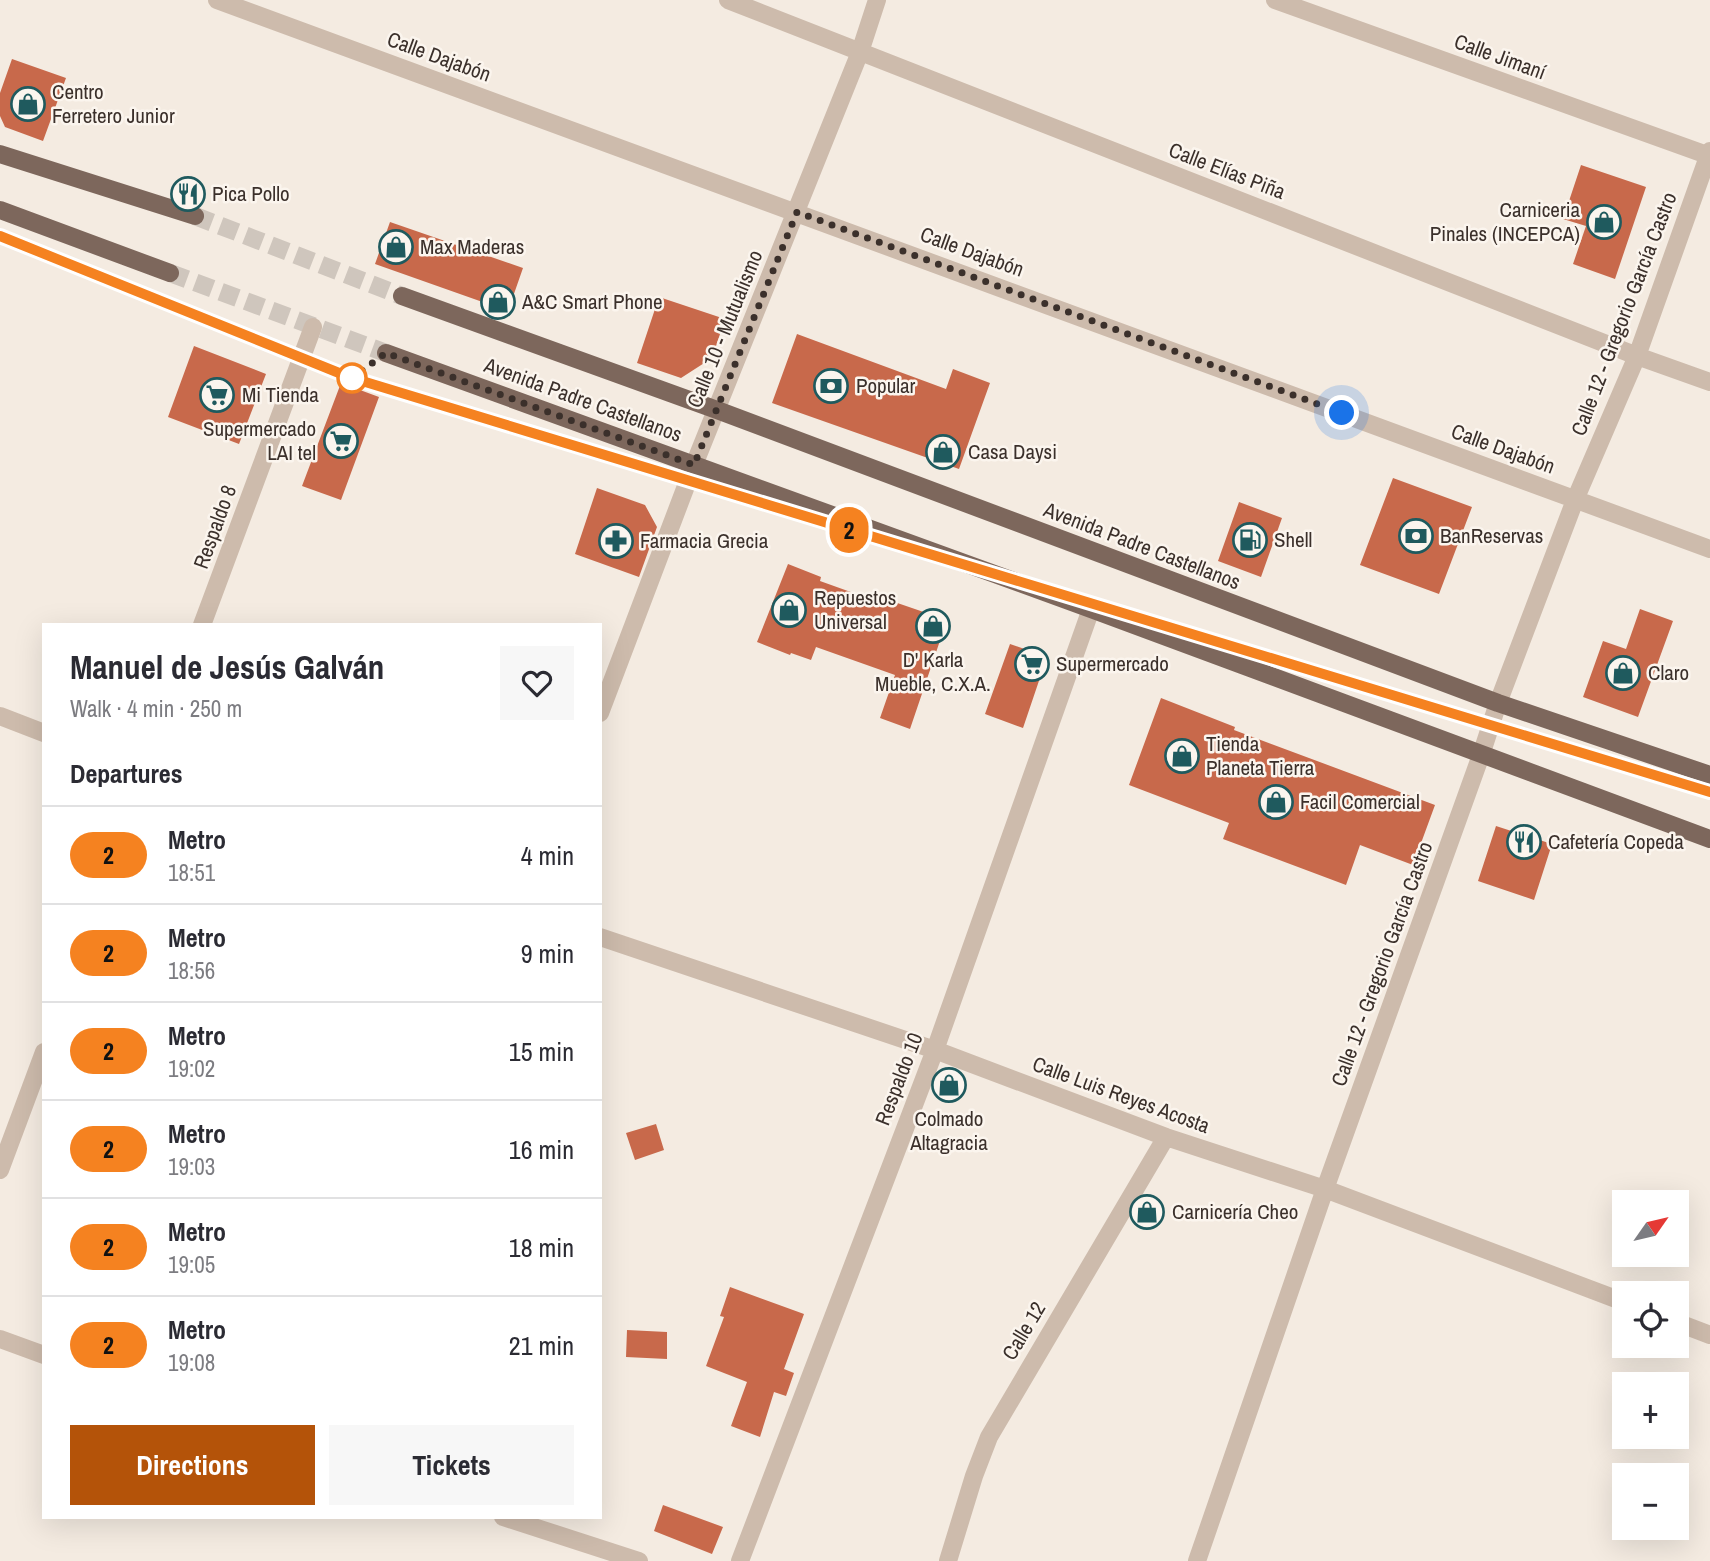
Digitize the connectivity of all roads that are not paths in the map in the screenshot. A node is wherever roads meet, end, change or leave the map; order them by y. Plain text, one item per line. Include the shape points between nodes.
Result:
1 (217, 0) edge
2 (728, 0) edge
3 (877, 0) edge
4 (1275, 0) edge
5 (860, 52) junction
6 (0, 154) edge
7 (1709, 154) edge
8 (0, 210) edge
9 (797, 212) junction
10 (195, 216) tunnel mouth
11 (170, 273) tunnel mouth
12 (402, 296) tunnel mouth
13 (313, 327) dead end
14 (386, 353) tunnel mouth
15 (1637, 356) junction
16 (1710, 382) edge
17 (717, 410) junction
18 (694, 465) junction
19 (1575, 500) junction
20 (1710, 549) edge
21 (1091, 609) junction
22 (203, 623) edge
23 (1498, 703) junction
24 (602, 708) edge
25 (0, 716) edge
26 (42, 732) edge
27 (1481, 755) junction
28 (1710, 775) edge
29 (1710, 839) edge
30 (602, 938) edge
31 (935, 1050) junction
32 (42, 1057) edge
33 (1166, 1137) junction
34 (0, 1170) edge
35 (1325, 1189) junction
36 (1612, 1297) edge
37 (1689, 1327) edge
38 (1710, 1335) edge
39 (0, 1339) edge
40 (42, 1354) edge
41 (509, 1519) edge
42 (639, 1561) edge
43 (740, 1561) edge
44 (948, 1561) edge
45 (1197, 1561) edge

1 - 9 street, Calle Dajabón
2 - 5 street, Calle Elías Piña
3 - 5 street, Calle 10 - Mutualismo
4 - 7 street, Calle Jimaní
5 - 9 street, Calle 10 - Mutualismo
5 - 15 street, Calle Elías Piña
6 - 10 main road
7 - 15 street, Calle 12 - Gregorio García Castro
8 - 11 main road
9 - 17 street, Calle 10 - Mutualismo
9 - 19 street, Calle Dajabón
12 - 17 main road, Avenida Padre Castellanos
13 - 22 street, Respaldo 8
14 - 18 main road, Avenida Padre Castellanos
15 - 16 street, Calle Elías Piña
15 - 19 street, Calle 12 - Gregorio García Castro
17 - 18 street, Calle 10 - Mutualismo
17 - 23 main road, Avenida Padre Castellanos
18 - 21 main road, Avenida Padre Castellanos
18 - 24 street, Calle 10 - Mutualismo
19 - 20 street, Calle Dajabón
19 - 23 street, Calle 12 - Gregorio García Castro
21 - 27 main road, Avenida Padre Castellanos
21 - 31 street, Respaldo 10
23 - 27 street, Calle 12 - Gregorio García Castro
23 - 28 main road, Avenida Padre Castellanos
25 - 26 street
27 - 29 main road, Avenida Padre Castellanos
27 - 35 street, Calle 12 - Gregorio García Castro
30 - 31 street, Calle Luis Reyes Acosta
31 - 33 street, Calle Luis Reyes Acosta
31 - 43 street, Respaldo 10
32 - 34 street
33 - 35 street, Calle Luis Reyes Acosta
33 - 44 street, Calle 12 via 989,1437
35 - 36 street, Calle Luis Reyes Acosta
35 - 45 street, Calle 12 - Gregorio García Castro
37 - 38 street
39 - 40 street
41 - 42 street

